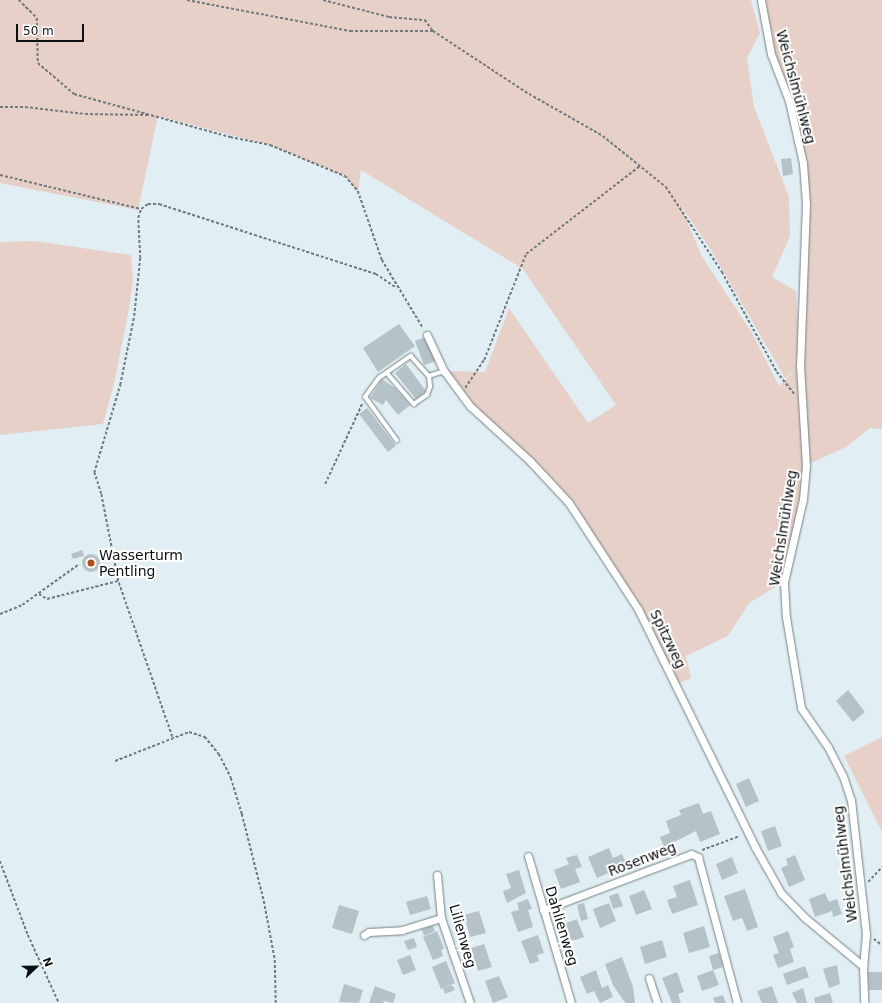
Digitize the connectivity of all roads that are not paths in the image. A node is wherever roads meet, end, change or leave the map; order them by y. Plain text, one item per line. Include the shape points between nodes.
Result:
1 (761, 0) edge
2 (427, 336) road end
3 (444, 371) junction
4 (388, 374) junction
5 (429, 376) junction
6 (397, 442) dead end
7 (528, 856) dead end
8 (437, 875) dead end
9 (543, 910) junction
10 (441, 918) junction
11 (364, 935) dead end
12 (863, 966) junction
13 (649, 978) dead end
14 (470, 1003) edge
15 (571, 1003) edge
16 (656, 1003) edge
17 (737, 1003) edge
18 (864, 1003) edge

1 - 12 street, Weichslmühlweg via 771,54 789,101 802,163 806,204 800,365 806,465 803,499 784,582 789,649 801,708 828,747 843,776 851,800 866,934
2 - 3 street, Spitzweg
3 - 5 lane
3 - 12 street, Spitzweg via 470,406 530,461 569,503 586,526 638,609 748,833 781,893 804,917
4 - 5 lane via 411,356
4 - 5 lane via 414,404 427,396 430,387
4 - 6 lane via 379,378 365,397
7 - 9 street, Dahlienweg
8 - 10 street, Lilienweg
9 - 15 street, Dahlienweg
9 - 17 street, Rosenweg via 691,854 698,857
10 - 11 street via 402,930 369,932
10 - 14 street, Lilienweg
12 - 18 street, Weichslmühlweg
13 - 16 street

